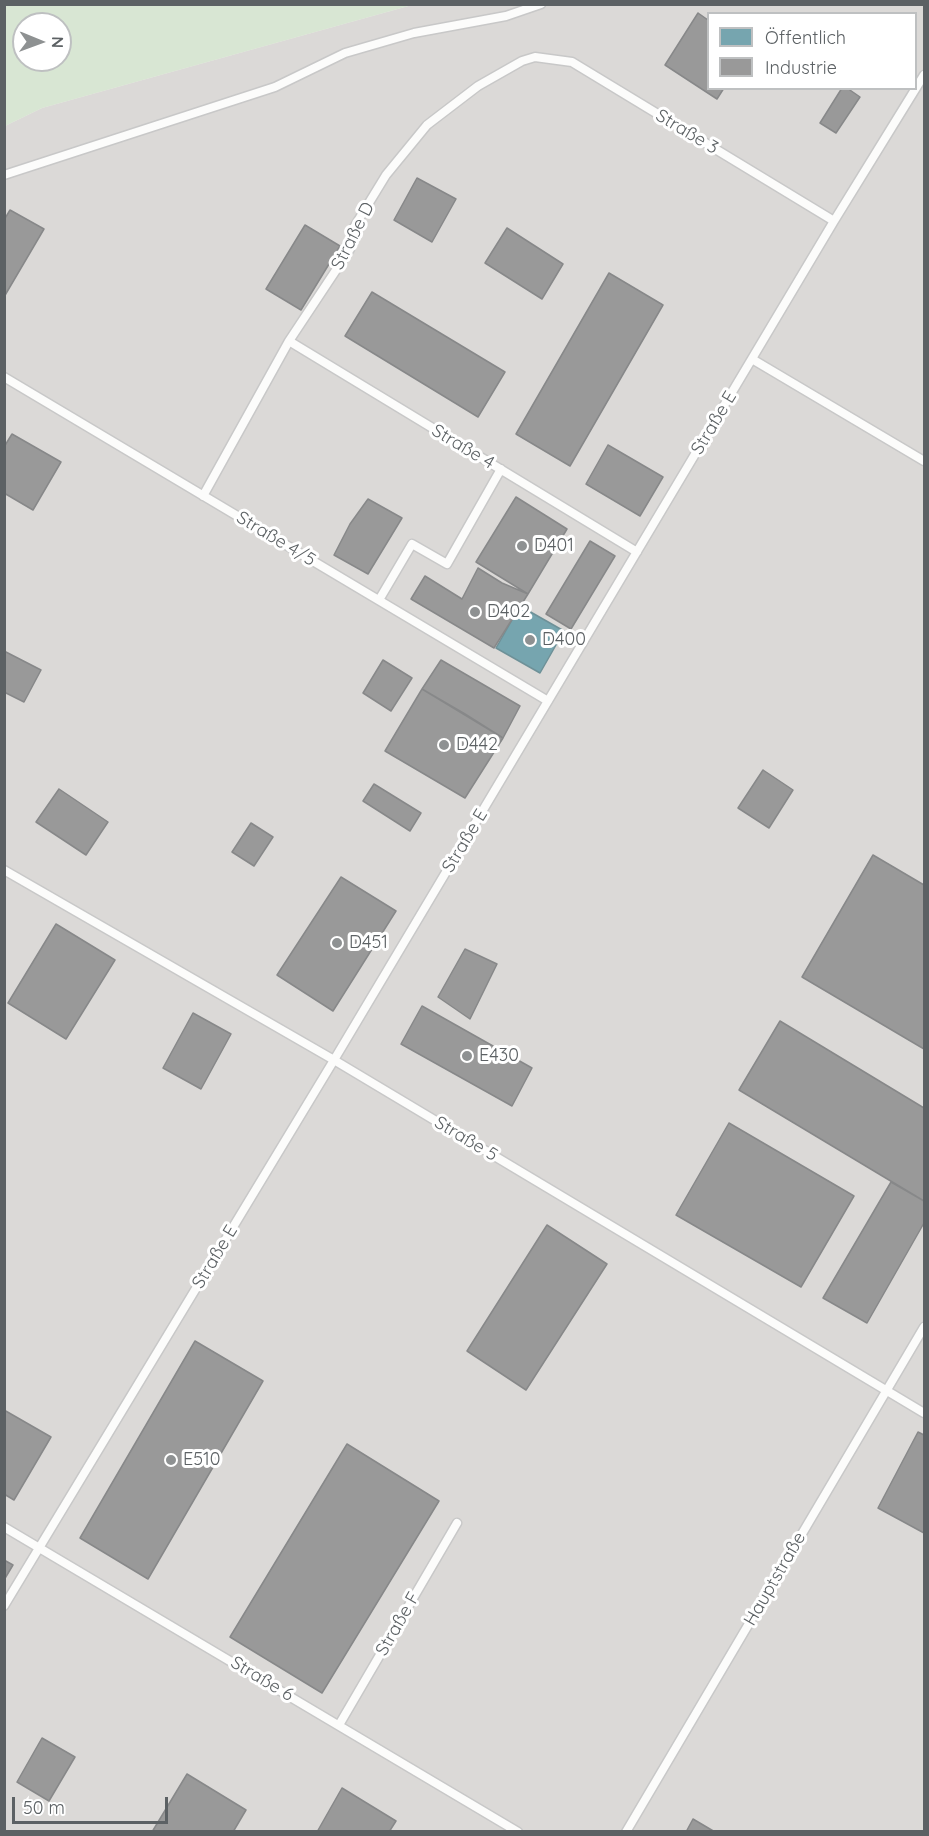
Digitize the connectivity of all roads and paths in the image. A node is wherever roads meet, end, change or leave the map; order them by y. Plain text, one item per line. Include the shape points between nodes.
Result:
1 (542, 4) edge
2 (536, 57) joint
3 (915, 90) edge
4 (4, 175) edge
5 (834, 221) junction
6 (289, 341) junction
7 (752, 359) junction
8 (4, 377) edge
9 (924, 461) edge
10 (501, 469) junction
11 (203, 496) junction
12 (637, 552) junction
13 (378, 600) junction
14 (548, 701) junction
15 (4, 870) edge
16 (334, 1060) junction
17 (924, 1327) edge
18 (886, 1391) junction
19 (924, 1413) edge
20 (457, 1524) dead end
21 (4, 1527) edge
22 (39, 1547) junction
23 (4, 1606) edge
24 (339, 1725) junction
25 (518, 1832) edge
26 (626, 1832) edge

1 - 4 lane via 345,53 275,87
2 - 5 lane, Straße 3 via 572,62
2 - 6 lane, Straße D via 477,86 427,125 386,175 353,229 350,249
3 - 5 lane, Straße E
5 - 7 lane, Straße E
6 - 10 lane, Straße 4
6 - 11 lane, Straße D
7 - 9 lane
7 - 12 lane, Straße E
8 - 11 lane, Straße 4/5
10 - 12 lane, Straße 4
10 - 13 lane via 447,564 412,544
11 - 13 lane, Straße 4/5
12 - 14 lane, Straße E
13 - 14 lane, Straße 4/5
14 - 16 lane, Straße E
15 - 16 lane, Straße 5
16 - 18 lane, Straße 5
16 - 22 lane, Straße E
17 - 18 lane, Hauptstraße
18 - 19 lane, Straße 5
18 - 26 lane, Hauptstraße
20 - 24 lane, Straße F
21 - 22 lane, Straße 6
22 - 23 lane, Straße E
22 - 24 lane, Straße 6
24 - 25 lane, Straße 6

